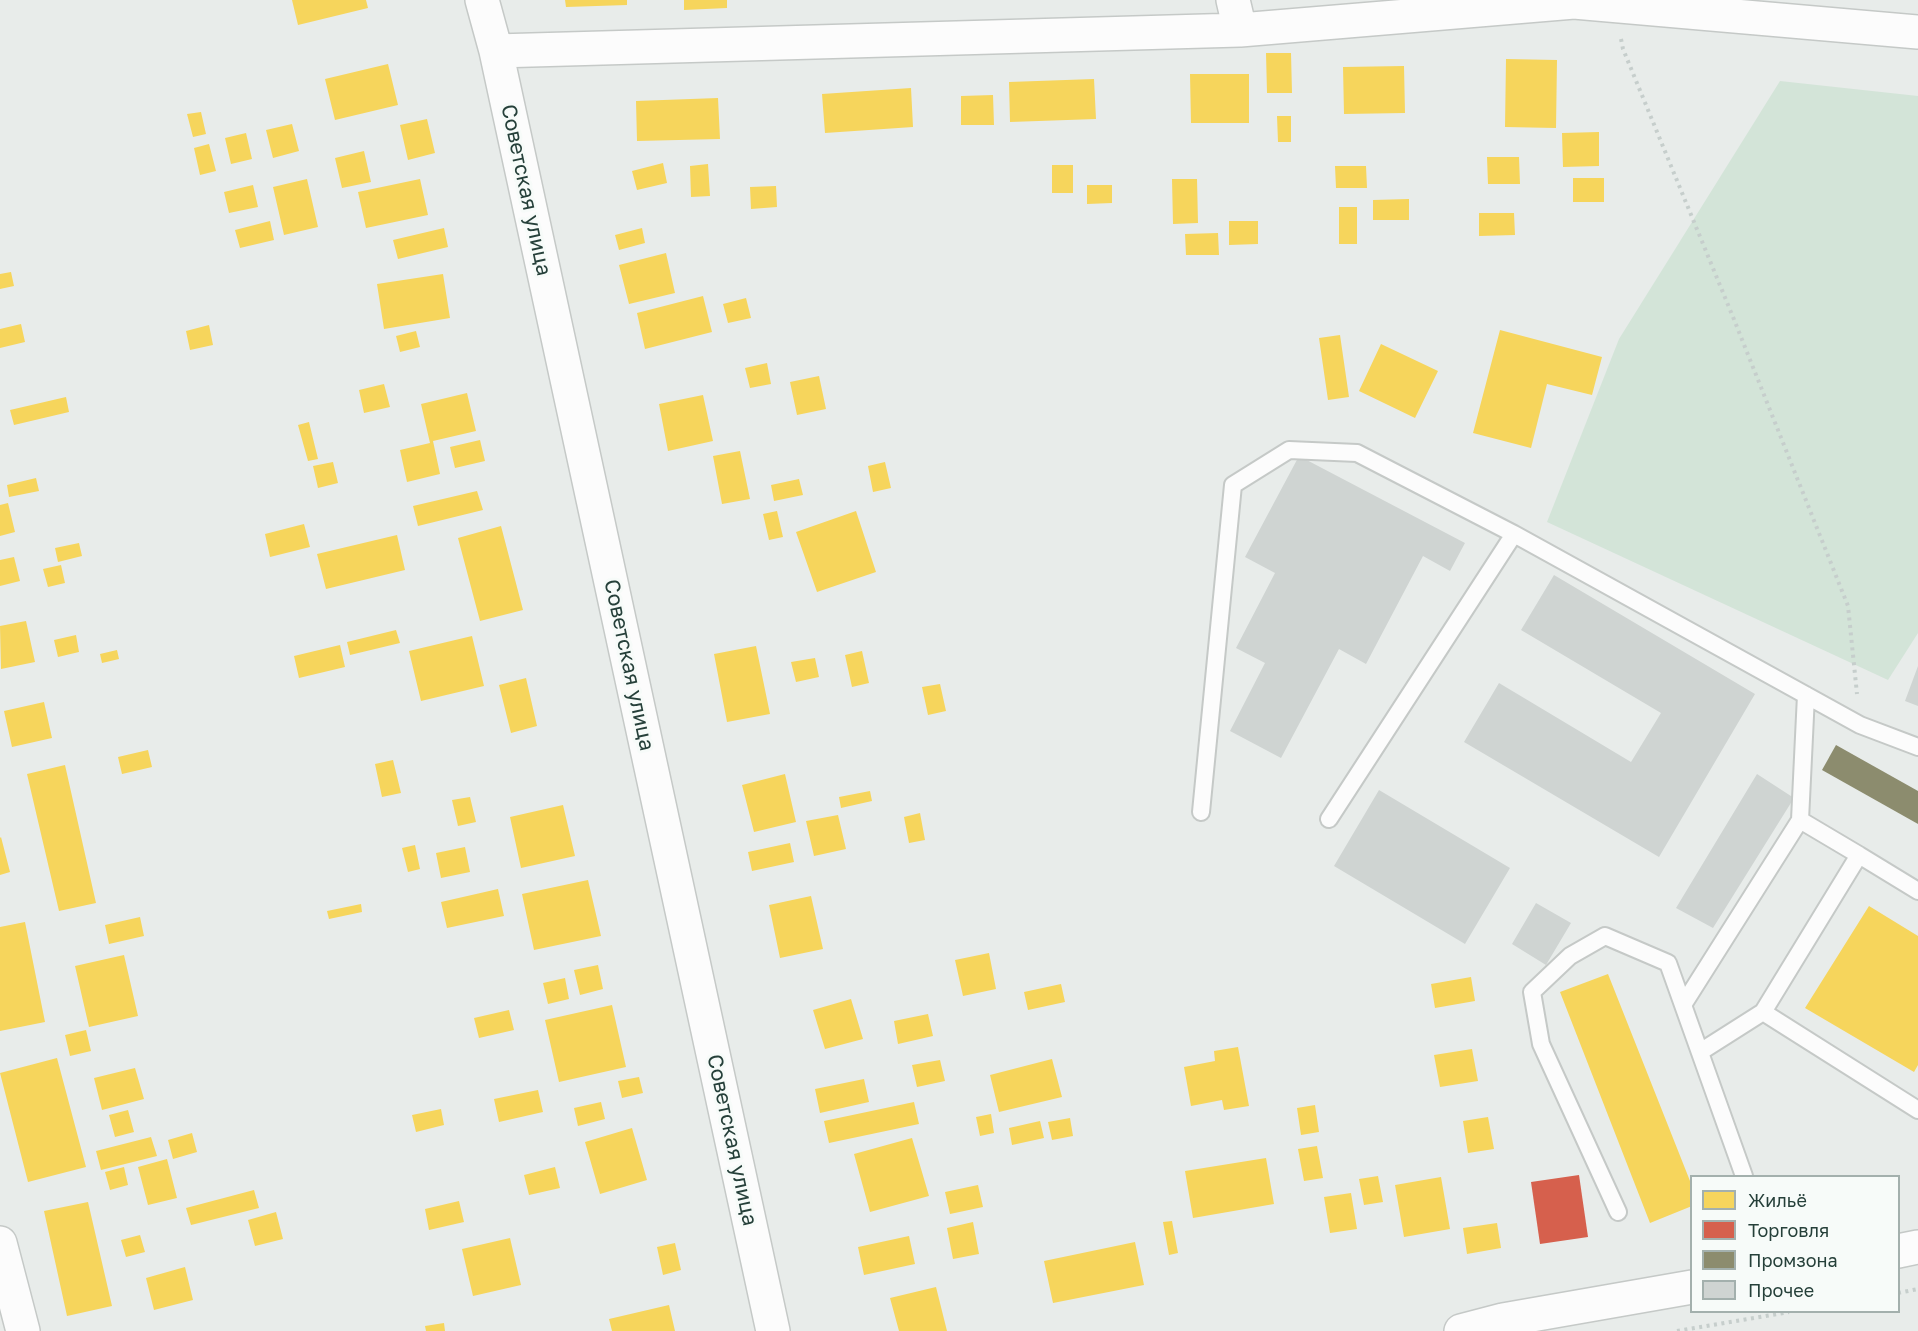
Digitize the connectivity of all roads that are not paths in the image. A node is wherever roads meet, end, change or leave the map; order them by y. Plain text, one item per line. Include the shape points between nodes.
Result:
1 (482, 0) edge
2 (1574, 1) edge
3 (1237, 15) edge
4 (1918, 32) edge
5 (496, 51) junction
6 (1515, 534) junction
7 (1806, 695) junction
8 (1918, 747) edge
9 (1201, 812) dead end
10 (1329, 819) dead end
11 (1800, 820) junction
12 (1859, 855) junction
13 (1918, 891) edge
14 (1683, 1005) junction
15 (1763, 1012) junction
16 (1700, 1052) junction
17 (1918, 1110) edge
18 (1744, 1175) edge
19 (1618, 1212) dead end
20 (0, 1243) edge
21 (1918, 1247) edge
22 (1900, 1251) edge
23 (1690, 1287) edge
24 (1504, 1325) edge
25 (23, 1331) edge
26 (773, 1331) edge
27 (1461, 1331) edge

1 - 5 street, Советская улица
2 - 3 street
2 - 4 street
3 - 5 street
5 - 26 street, Советская улица
6 - 7 lane
6 - 9 lane via 1357,453 1289,450 1233,485
6 - 10 lane
7 - 8 lane via 1860,725
7 - 11 lane
11 - 12 lane
11 - 14 lane
12 - 13 lane
12 - 15 lane
14 - 16 lane
14 - 19 lane via 1668,963 1605,936 1570,956 1532,992 1541,1044
15 - 16 lane
15 - 17 lane
16 - 18 lane
20 - 25 street
21 - 22 street
23 - 24 street
24 - 27 street

